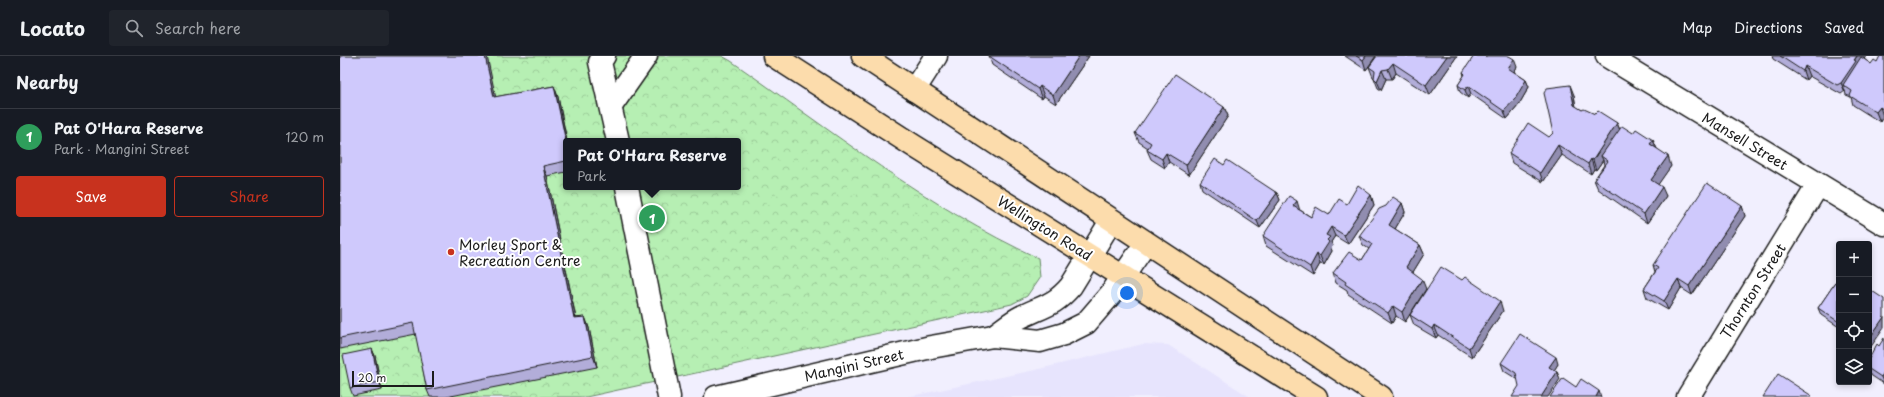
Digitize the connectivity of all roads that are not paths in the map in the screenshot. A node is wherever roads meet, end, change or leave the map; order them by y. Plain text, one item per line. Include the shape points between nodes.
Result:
1 (646, 56) edge
2 (774, 56) edge
3 (863, 56) edge
4 (936, 56) edge
5 (1607, 56) edge
6 (602, 59) edge
7 (914, 90) junction
8 (611, 106) junction
9 (617, 138) edge
10 (1818, 185) junction
11 (628, 190) edge
12 (1111, 221) junction
13 (1884, 224) edge
14 (1146, 243) junction
15 (1089, 256) junction
16 (1123, 277) junction
17 (993, 336) junction
18 (669, 397) edge
19 (716, 397) edge
20 (1316, 397) edge
21 (1381, 397) edge
22 (1688, 397) edge

1 - 8 street
2 - 15 main road, Wellington Road
3 - 7 main road
4 - 7 street
5 - 10 street, Mansell Street
6 - 8 street
7 - 12 main road
8 - 9 street
10 - 13 street, Mansell Street
10 - 22 street, Thornton Street
11 - 18 street
12 - 14 main road
12 - 15 street, Mangini Street
14 - 16 street, Mangini Street
14 - 21 main road
15 - 16 main road, Wellington Road
15 - 17 street, Mangini Street via 1063,295 1050,305 1020,317
16 - 17 street, Mangini Street via 1086,323 1064,334 1040,340
16 - 20 main road, Wellington Road
17 - 19 street, Mangini Street via 931,347

